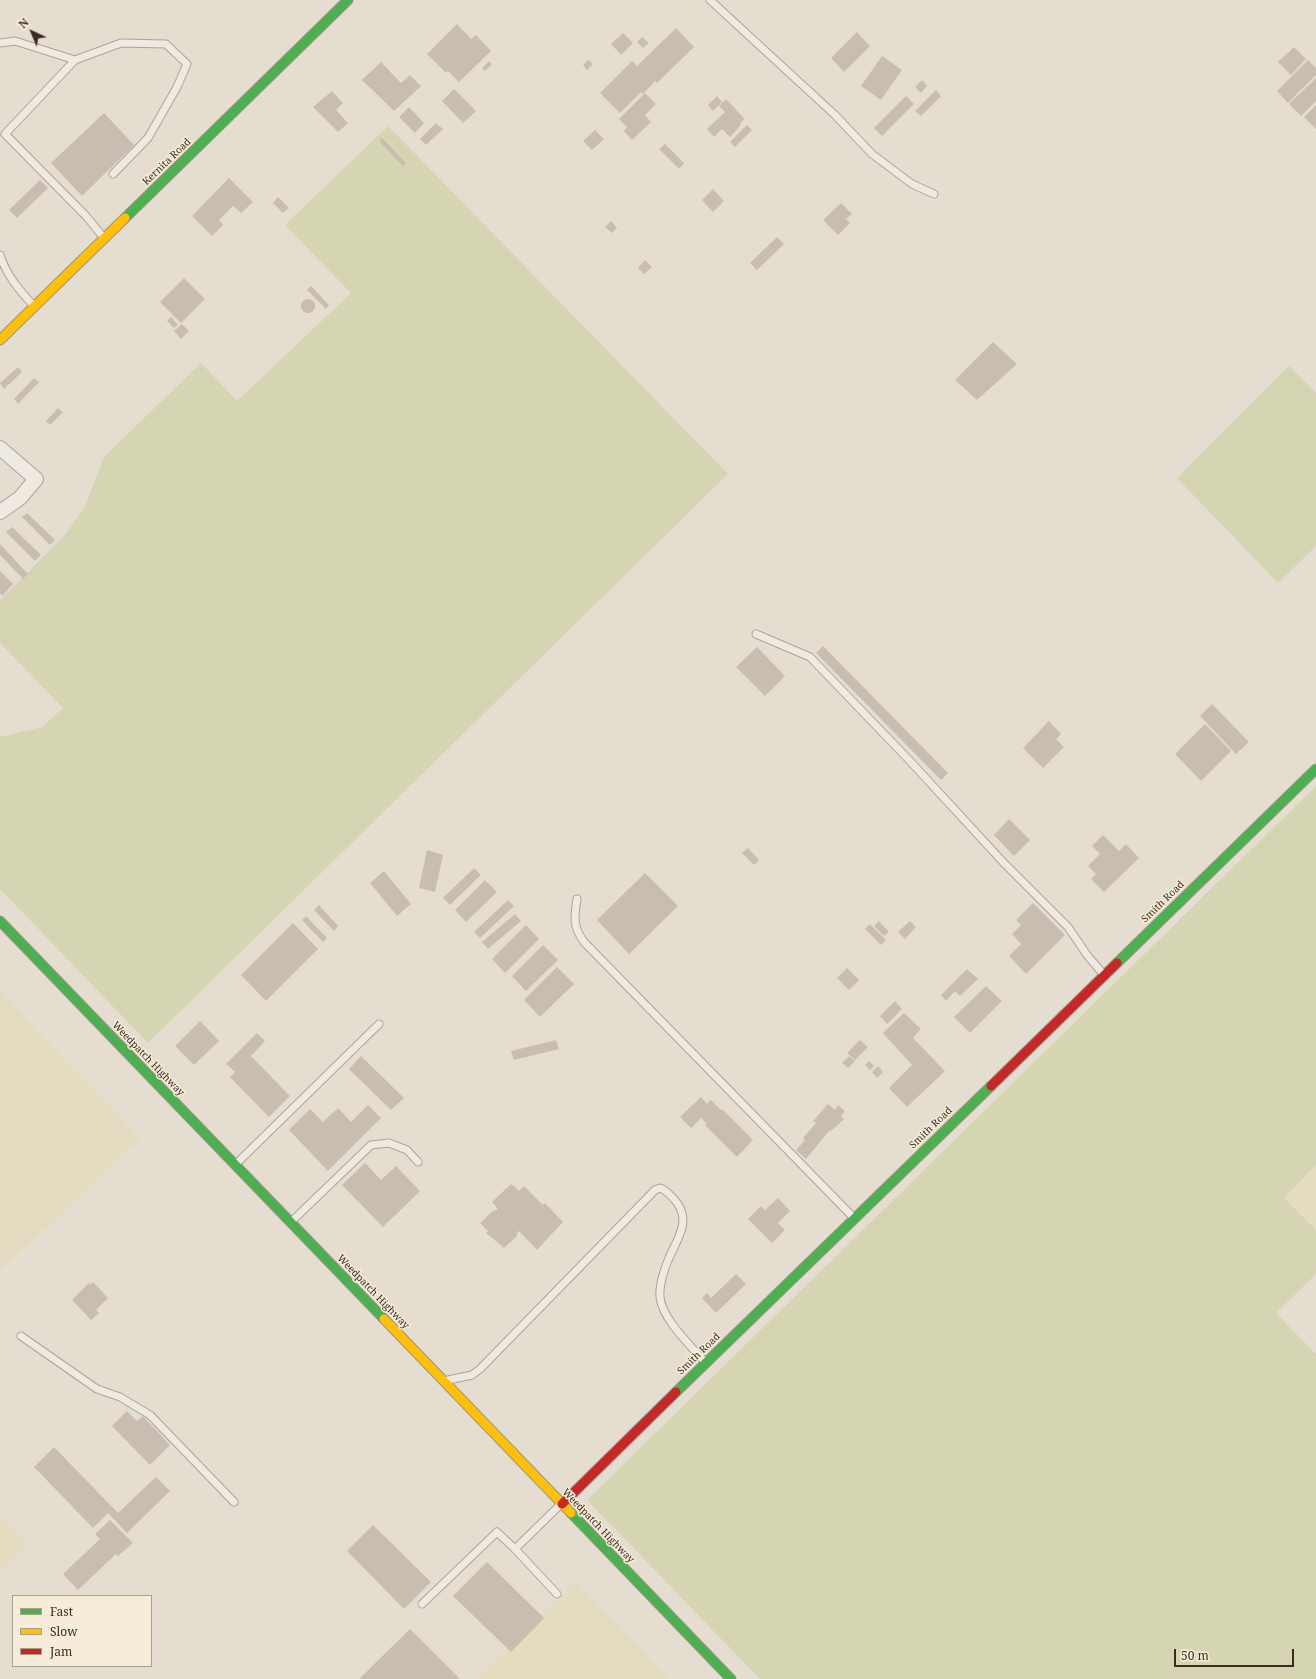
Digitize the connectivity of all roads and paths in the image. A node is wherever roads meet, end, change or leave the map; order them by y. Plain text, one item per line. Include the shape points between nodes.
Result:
1 (348, 0) edge
2 (710, 0) edge
3 (0, 43) edge
4 (75, 60) junction
5 (2, 132) edge
6 (113, 174) dead end
7 (934, 194) dead end
8 (104, 238) junction
9 (0, 254) edge
10 (34, 306) junction
11 (0, 340) edge
12 (0, 448) edge
13 (0, 512) edge
14 (756, 634) dead end
15 (1316, 768) edge
16 (577, 899) dead end
17 (0, 921) edge
18 (1104, 975) junction
19 (379, 1024) dead end
20 (418, 1162) dead end
21 (235, 1165) junction
22 (854, 1219) junction
23 (291, 1222) junction
24 (21, 1336) dead end
25 (706, 1363) junction
26 (442, 1379) junction
27 (234, 1502) dead end
28 (562, 1504) junction
29 (515, 1549) junction
30 (557, 1594) dead end
31 (422, 1604) dead end
32 (731, 1679) edge

1 - 8 street, Kernita Road
2 - 7 lane via 835,115 872,154 912,184
3 - 4 lane via 15,41
4 - 5 lane
4 - 6 lane via 121,43 166,44 188,64 148,138
5 - 8 lane via 86,216
8 - 10 street, Kernita Road
9 - 10 lane via 16,287
10 - 11 street, Kernita Road
12 - 13 street via 36,479 20,498
14 - 18 lane via 810,657 1003,862 1068,927
15 - 18 street, Smith Road
16 - 22 lane via 576,929 584,942
17 - 21 street, Weedpatch Highway
18 - 22 street, Smith Road
19 - 21 lane
20 - 23 lane via 406,1150 389,1143 371,1145
21 - 23 street, Weedpatch Highway
22 - 25 street, Smith Road
23 - 26 street, Weedpatch Highway
24 - 27 lane via 97,1388 120,1396 150,1415
25 - 26 lane via 666,1315 660,1298 668,1259 682,1233 683,1224 678,1204 660,1188 655,1190 480,1369 463,1378
25 - 28 street, Smith Road
26 - 28 street, Weedpatch Highway
28 - 29 lane
28 - 32 street, Weedpatch Highway
29 - 30 lane
29 - 31 lane via 497,1532

